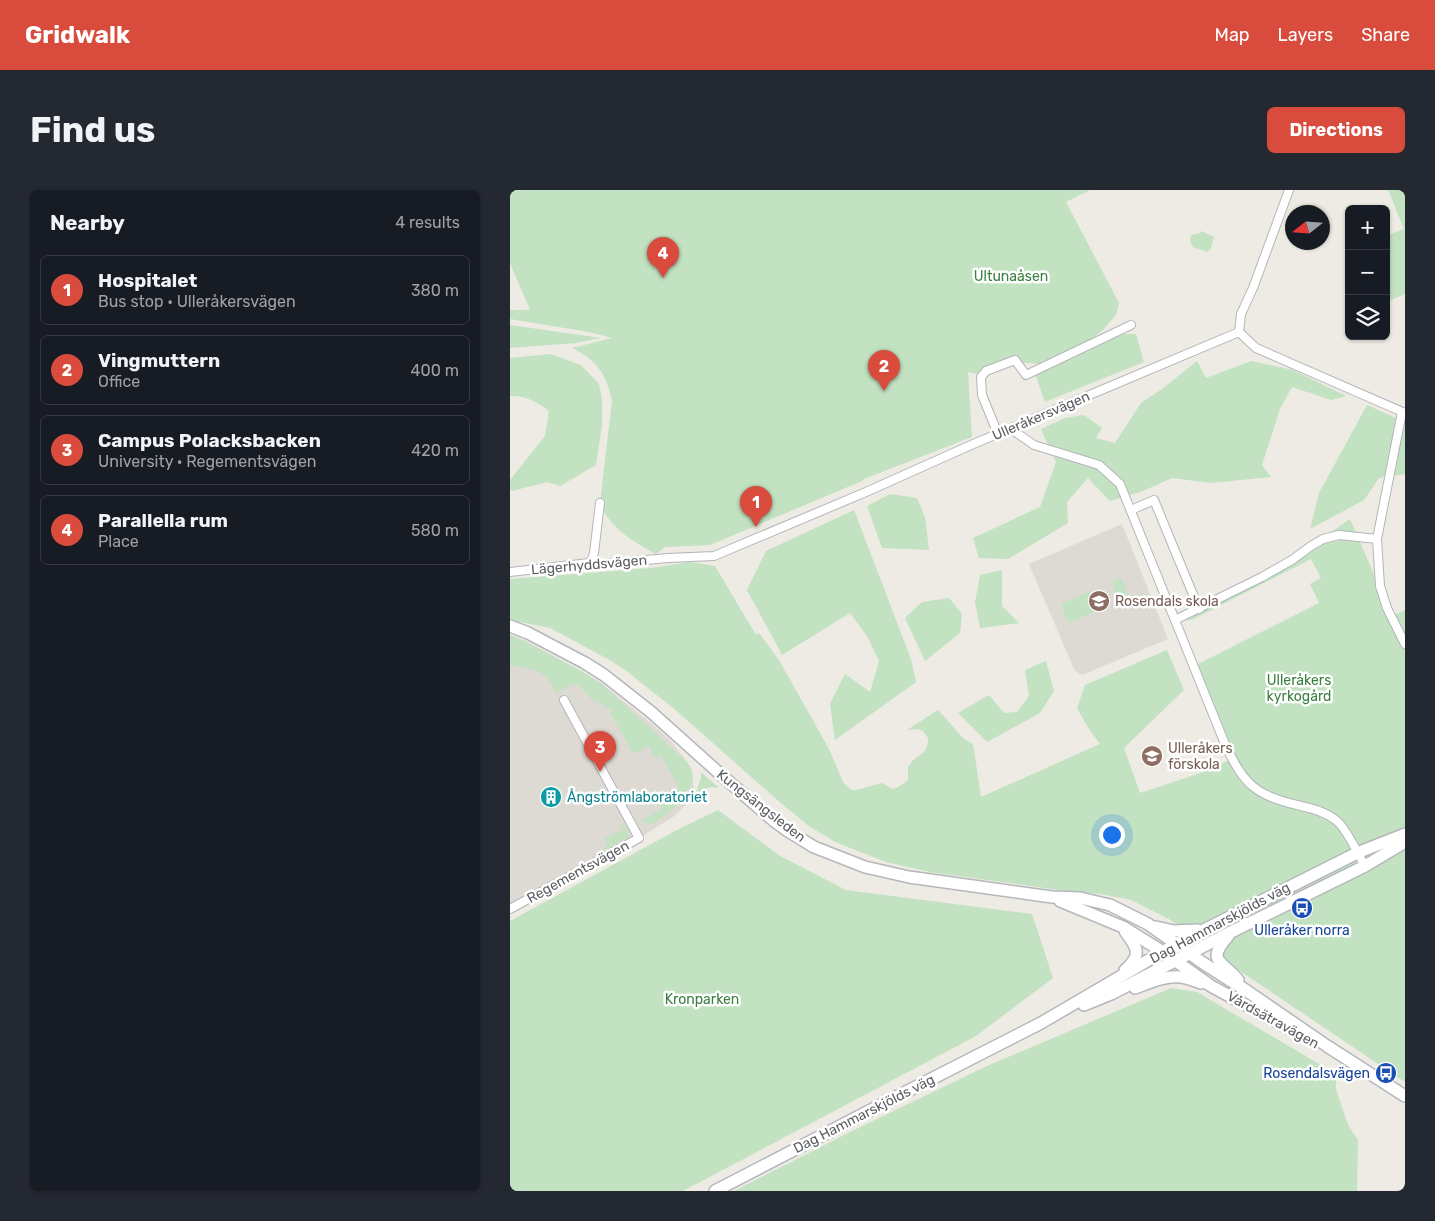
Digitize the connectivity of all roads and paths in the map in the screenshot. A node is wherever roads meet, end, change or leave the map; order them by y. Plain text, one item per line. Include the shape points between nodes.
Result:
1 (1289, 190) edge
2 (1131, 325) dead end
3 (1239, 332) junction
4 (1403, 412) edge
5 (1011, 429) junction
6 (998, 434) junction
7 (600, 503) dead end
8 (1131, 510) junction
9 (1377, 539) junction
10 (668, 558) joint
11 (589, 563) junction
12 (510, 572) edge
13 (1199, 609) junction
14 (1175, 620) junction
15 (510, 626) edge
16 (1405, 644) edge
17 (564, 700) dead end
18 (1405, 834) edge
19 (1405, 842) edge
20 (1357, 853) junction
21 (1365, 866) junction
22 (1052, 897) junction
23 (510, 909) edge
24 (1148, 924) junction
25 (1123, 927) junction
26 (1208, 928) junction
27 (1231, 932) junction
28 (1176, 944) junction
29 (1163, 952) junction
30 (1189, 953) junction
31 (1175, 961) junction
32 (1211, 986) junction
33 (1109, 989) junction
34 (1247, 991) junction
35 (1374, 1076) junction
36 (1405, 1096) edge
37 (714, 1191) edge

1 - 3 street via 1241,314
2 - 6 street via 1026,375 1015,360 986,371 982,377 982,395
3 - 4 street via 1256,348
3 - 5 street, Ulleråkersvägen
4 - 9 street
5 - 6 street, Ulleråkersvägen
5 - 8 street via 1034,445 1099,465 1120,484
6 - 10 street, Ulleråkersvägen via 714,556
7 - 11 street via 594,553
8 - 13 street via 1154,500
8 - 14 street
9 - 13 street via 1339,535 1324,539 1262,577
9 - 16 street via 1380,586
10 - 11 street, Lägerhyddsvägen
11 - 12 street, Lägerhyddsvägen
13 - 14 street
14 - 20 street via 1225,744 1247,782 1270,797 1318,810 1339,822
15 - 22 main road, Kungsängsleden via 604,675 774,820 814,847 858,864 909,877
17 - 23 street, Regementsvägen via 639,838
18 - 20 main road, Dag Hammarskjölds väg
19 - 21 main road, Dag Hammarskjölds väg
20 - 21 street
20 - 26 main road, Dag Hammarskjölds väg
21 - 27 main road, Dag Hammarskjölds väg
22 - 24 main road, Kungsängsleden via 1080,898 1110,905
22 - 25 main road, Kungsängsleden
24 - 26 main road via 1174,932
24 - 28 main road, Kungsängsleden
25 - 29 main road, Kungsängsleden
25 - 33 main road via 1135,945 1136,956
26 - 28 main road, Dag Hammarskjölds väg
27 - 30 main road, Dag Hammarskjölds väg
27 - 34 main road via 1217,950 1217,956
28 - 29 main road, Dag Hammarskjölds väg
28 - 30 main road, Kungsängsleden
29 - 31 main road, Kungsängsleden
29 - 33 main road, Dag Hammarskjölds väg
30 - 31 main road, Dag Hammarskjölds väg
30 - 34 main road, Vårdsätravägen
31 - 32 main road, Vårdsätravägen
31 - 33 main road, Dag Hammarskjölds väg
32 - 33 main road via 1182,977 1170,977 1134,989
32 - 35 main road, Vårdsätravägen
33 - 37 main road, Dag Hammarskjölds väg
34 - 35 main road, Vårdsätravägen
35 - 36 main road, Vårdsätravägen

